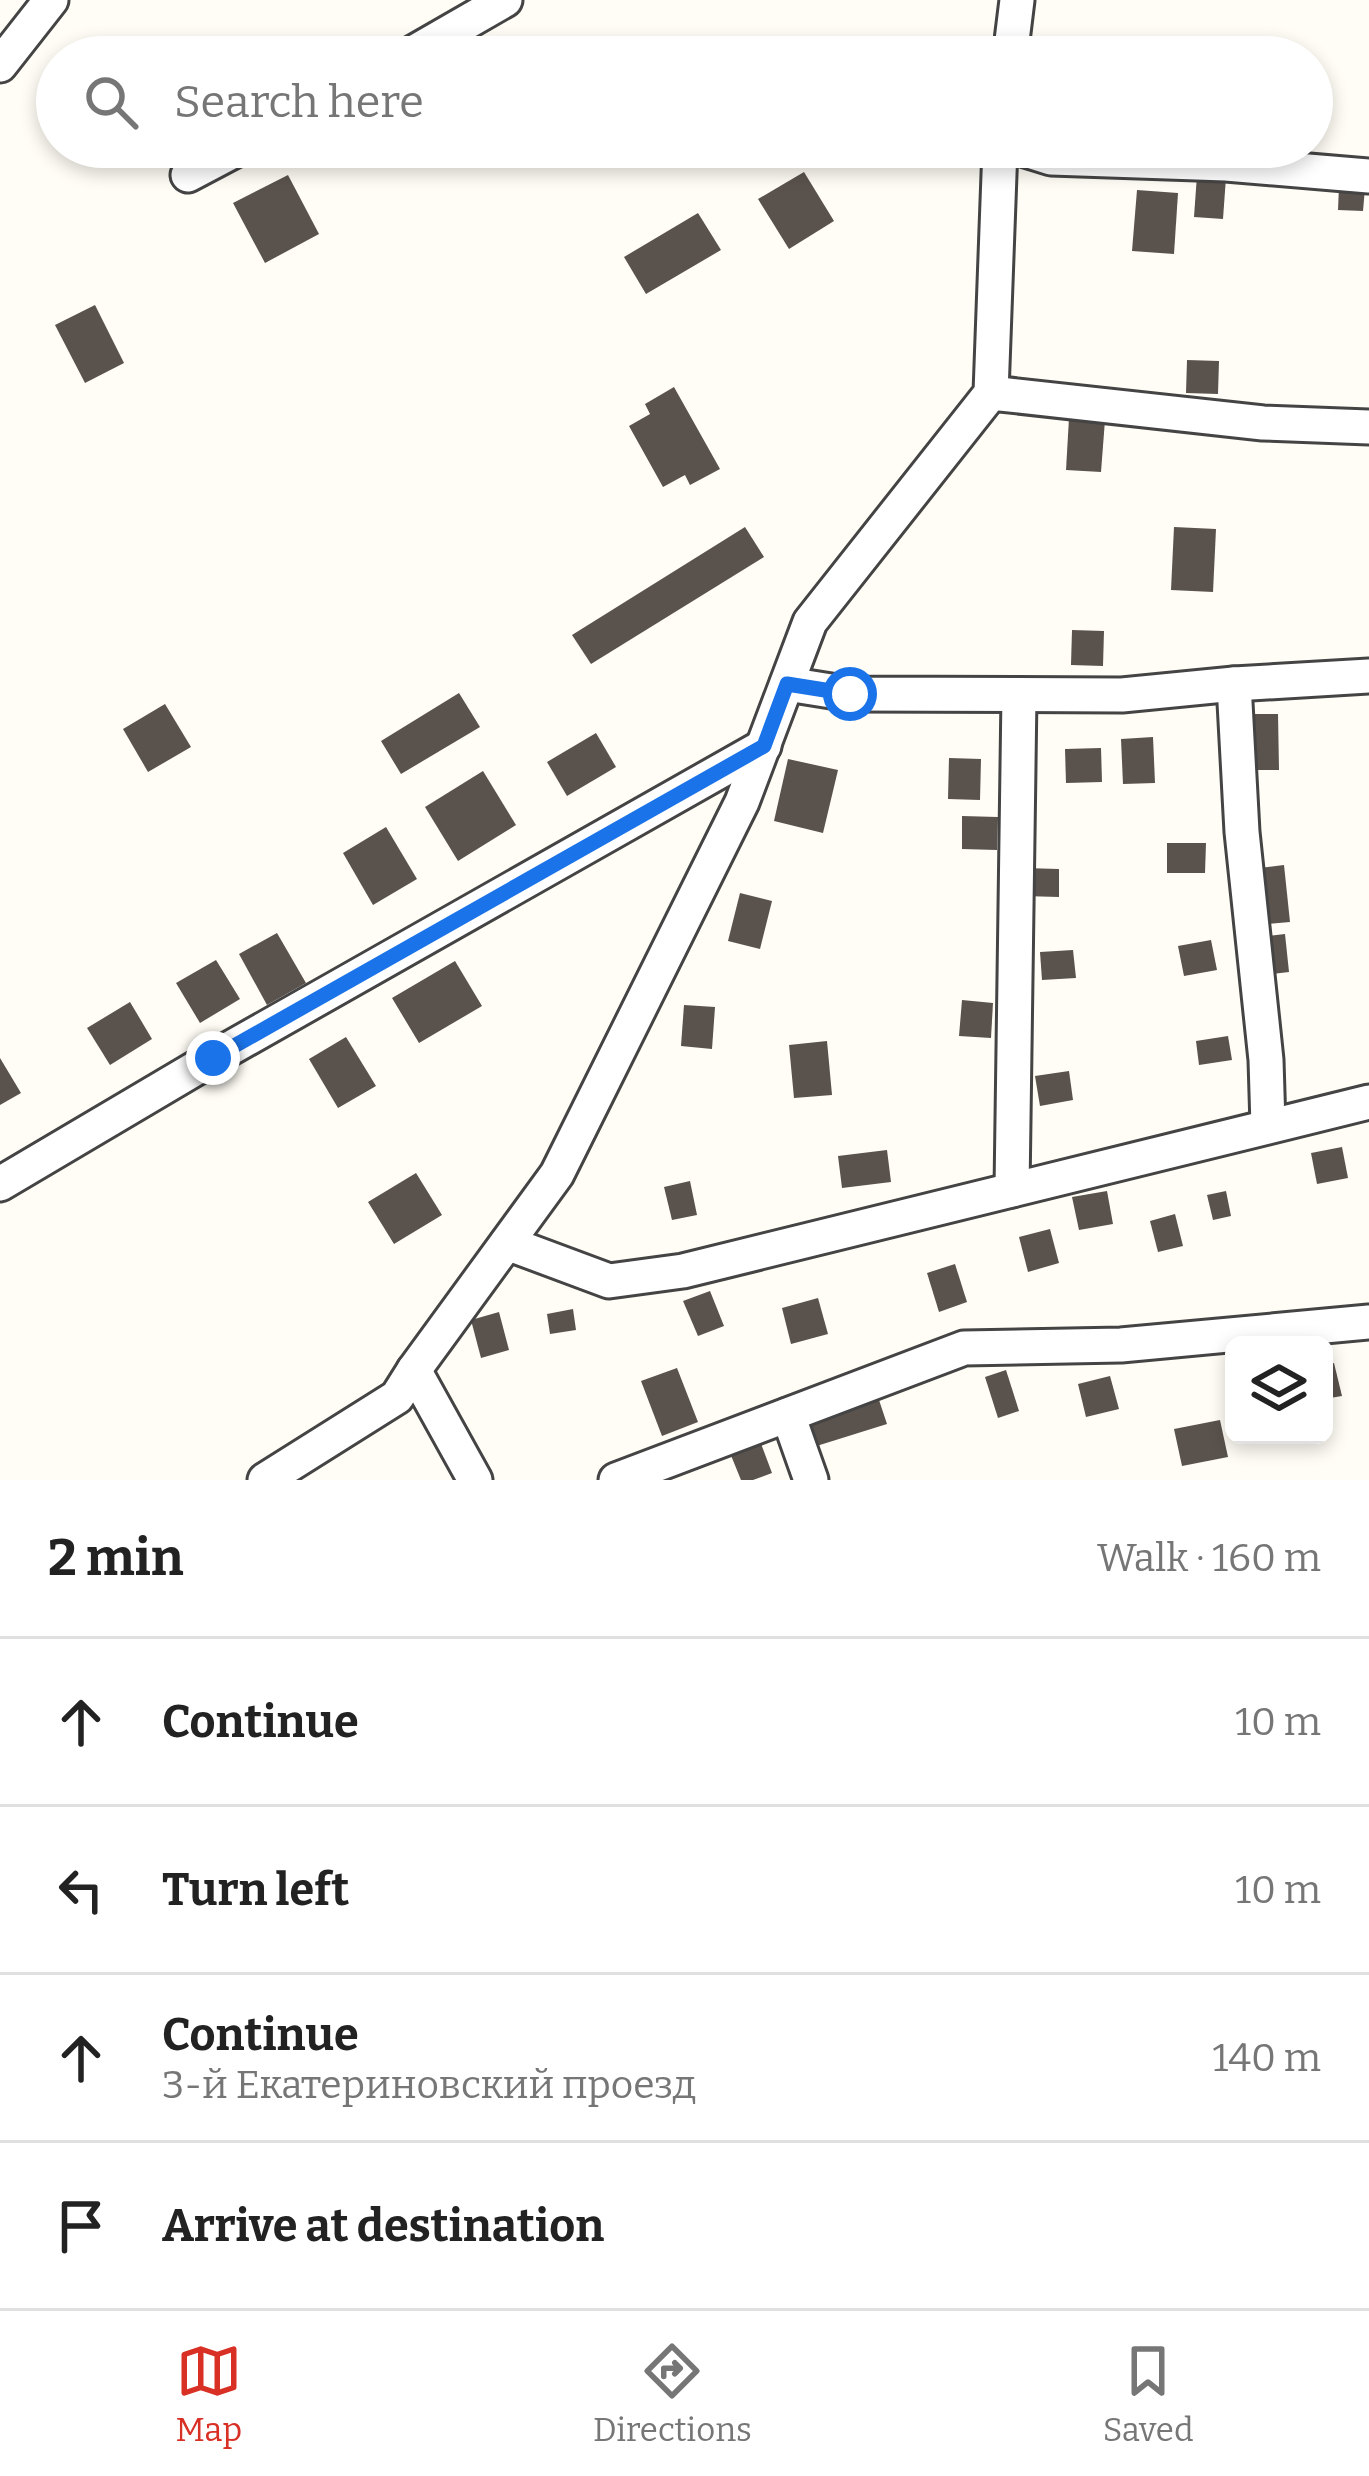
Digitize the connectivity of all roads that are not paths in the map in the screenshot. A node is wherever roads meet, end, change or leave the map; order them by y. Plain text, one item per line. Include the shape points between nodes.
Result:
1 (51, 0) edge
2 (505, 0) edge
3 (1017, 0) edge
4 (442, 36) edge
5 (1013, 36) edge
6 (0, 65) edge
7 (201, 168) edge
8 (999, 168) edge
9 (1274, 168) edge
10 (188, 175) dead end
11 (1369, 176) edge
12 (991, 393) junction
13 (1369, 427) edge
14 (1369, 676) edge
15 (787, 684) junction
16 (1234, 684) junction
17 (1019, 695) junction
18 (764, 746) junction
19 (1369, 1102) edge
20 (1268, 1126) junction
21 (0, 1184) edge
22 (1012, 1190) junction
23 (507, 1243) junction
24 (1369, 1322) edge
25 (414, 1370) junction
26 (788, 1415) junction
27 (265, 1480) edge
28 (475, 1480) edge
29 (616, 1480) edge
30 (811, 1480) edge

1 - 6 street
2 - 4 street
3 - 5 street
7 - 10 street
8 - 12 street
9 - 11 street
12 - 13 street
12 - 15 street via 810,622
14 - 16 street
15 - 17 street via 850,694
15 - 18 street
16 - 17 street
16 - 20 street
17 - 22 street
18 - 21 street
18 - 23 street via 557,1174
19 - 20 street
20 - 22 street
22 - 23 street via 683,1271 609,1281
23 - 25 street
24 - 26 street via 1121,1345 964,1348
25 - 27 street via 397,1397
25 - 28 street
26 - 29 street
26 - 30 street

